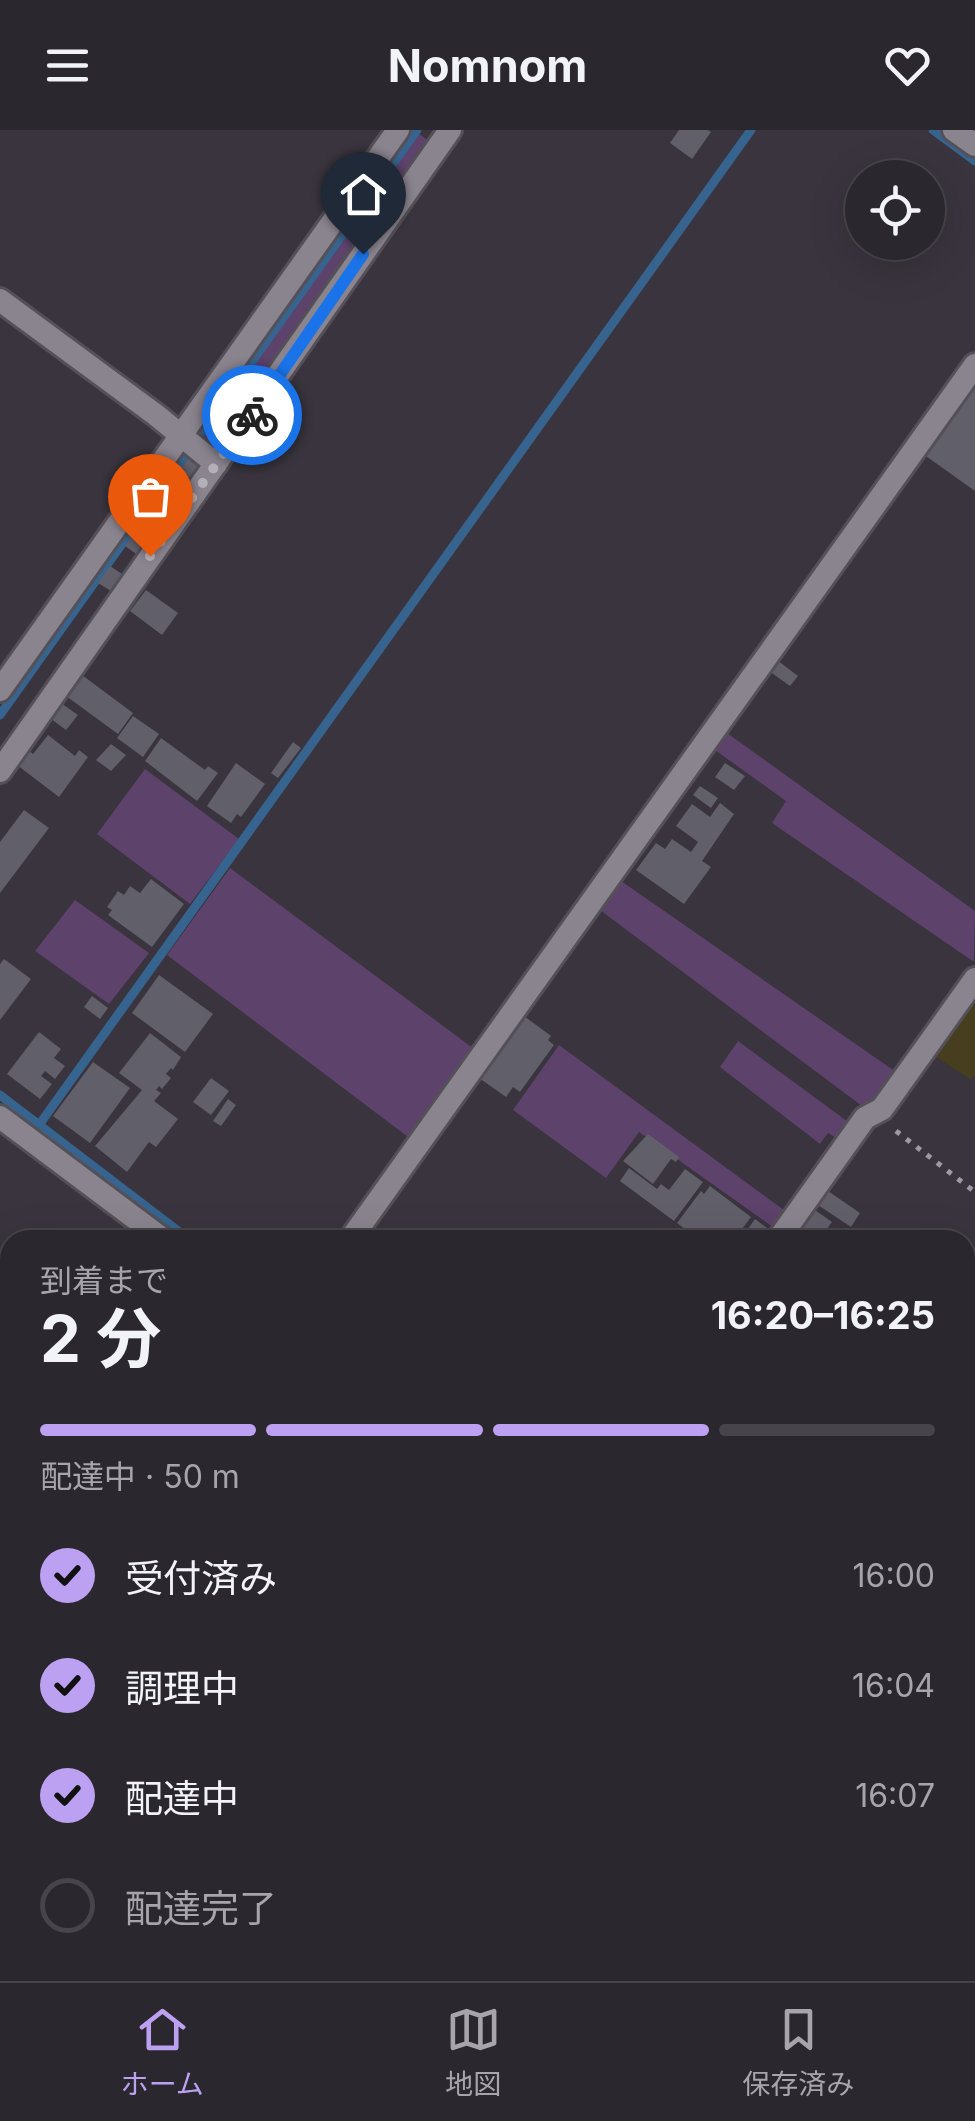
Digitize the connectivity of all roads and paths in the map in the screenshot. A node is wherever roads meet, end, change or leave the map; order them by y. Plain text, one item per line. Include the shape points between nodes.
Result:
1 (398, 130) edge
2 (450, 130) edge
3 (954, 130) edge
4 (975, 145) edge
5 (0, 300) edge
6 (975, 364) edge
7 (190, 442) junction
8 (216, 464) junction
9 (0, 690) edge
10 (0, 771) edge
11 (975, 979) edge
12 (874, 1114) junction
13 (0, 1117) edge
14 (975, 1192) edge
15 (151, 1230) edge
16 (357, 1230) edge
17 (785, 1230) edge

1 - 7 street
2 - 8 street
3 - 4 street
5 - 7 street
6 - 16 street
7 - 8 street
7 - 9 street
8 - 10 street
11 - 12 street
12 - 14 path
12 - 17 street
13 - 15 street

